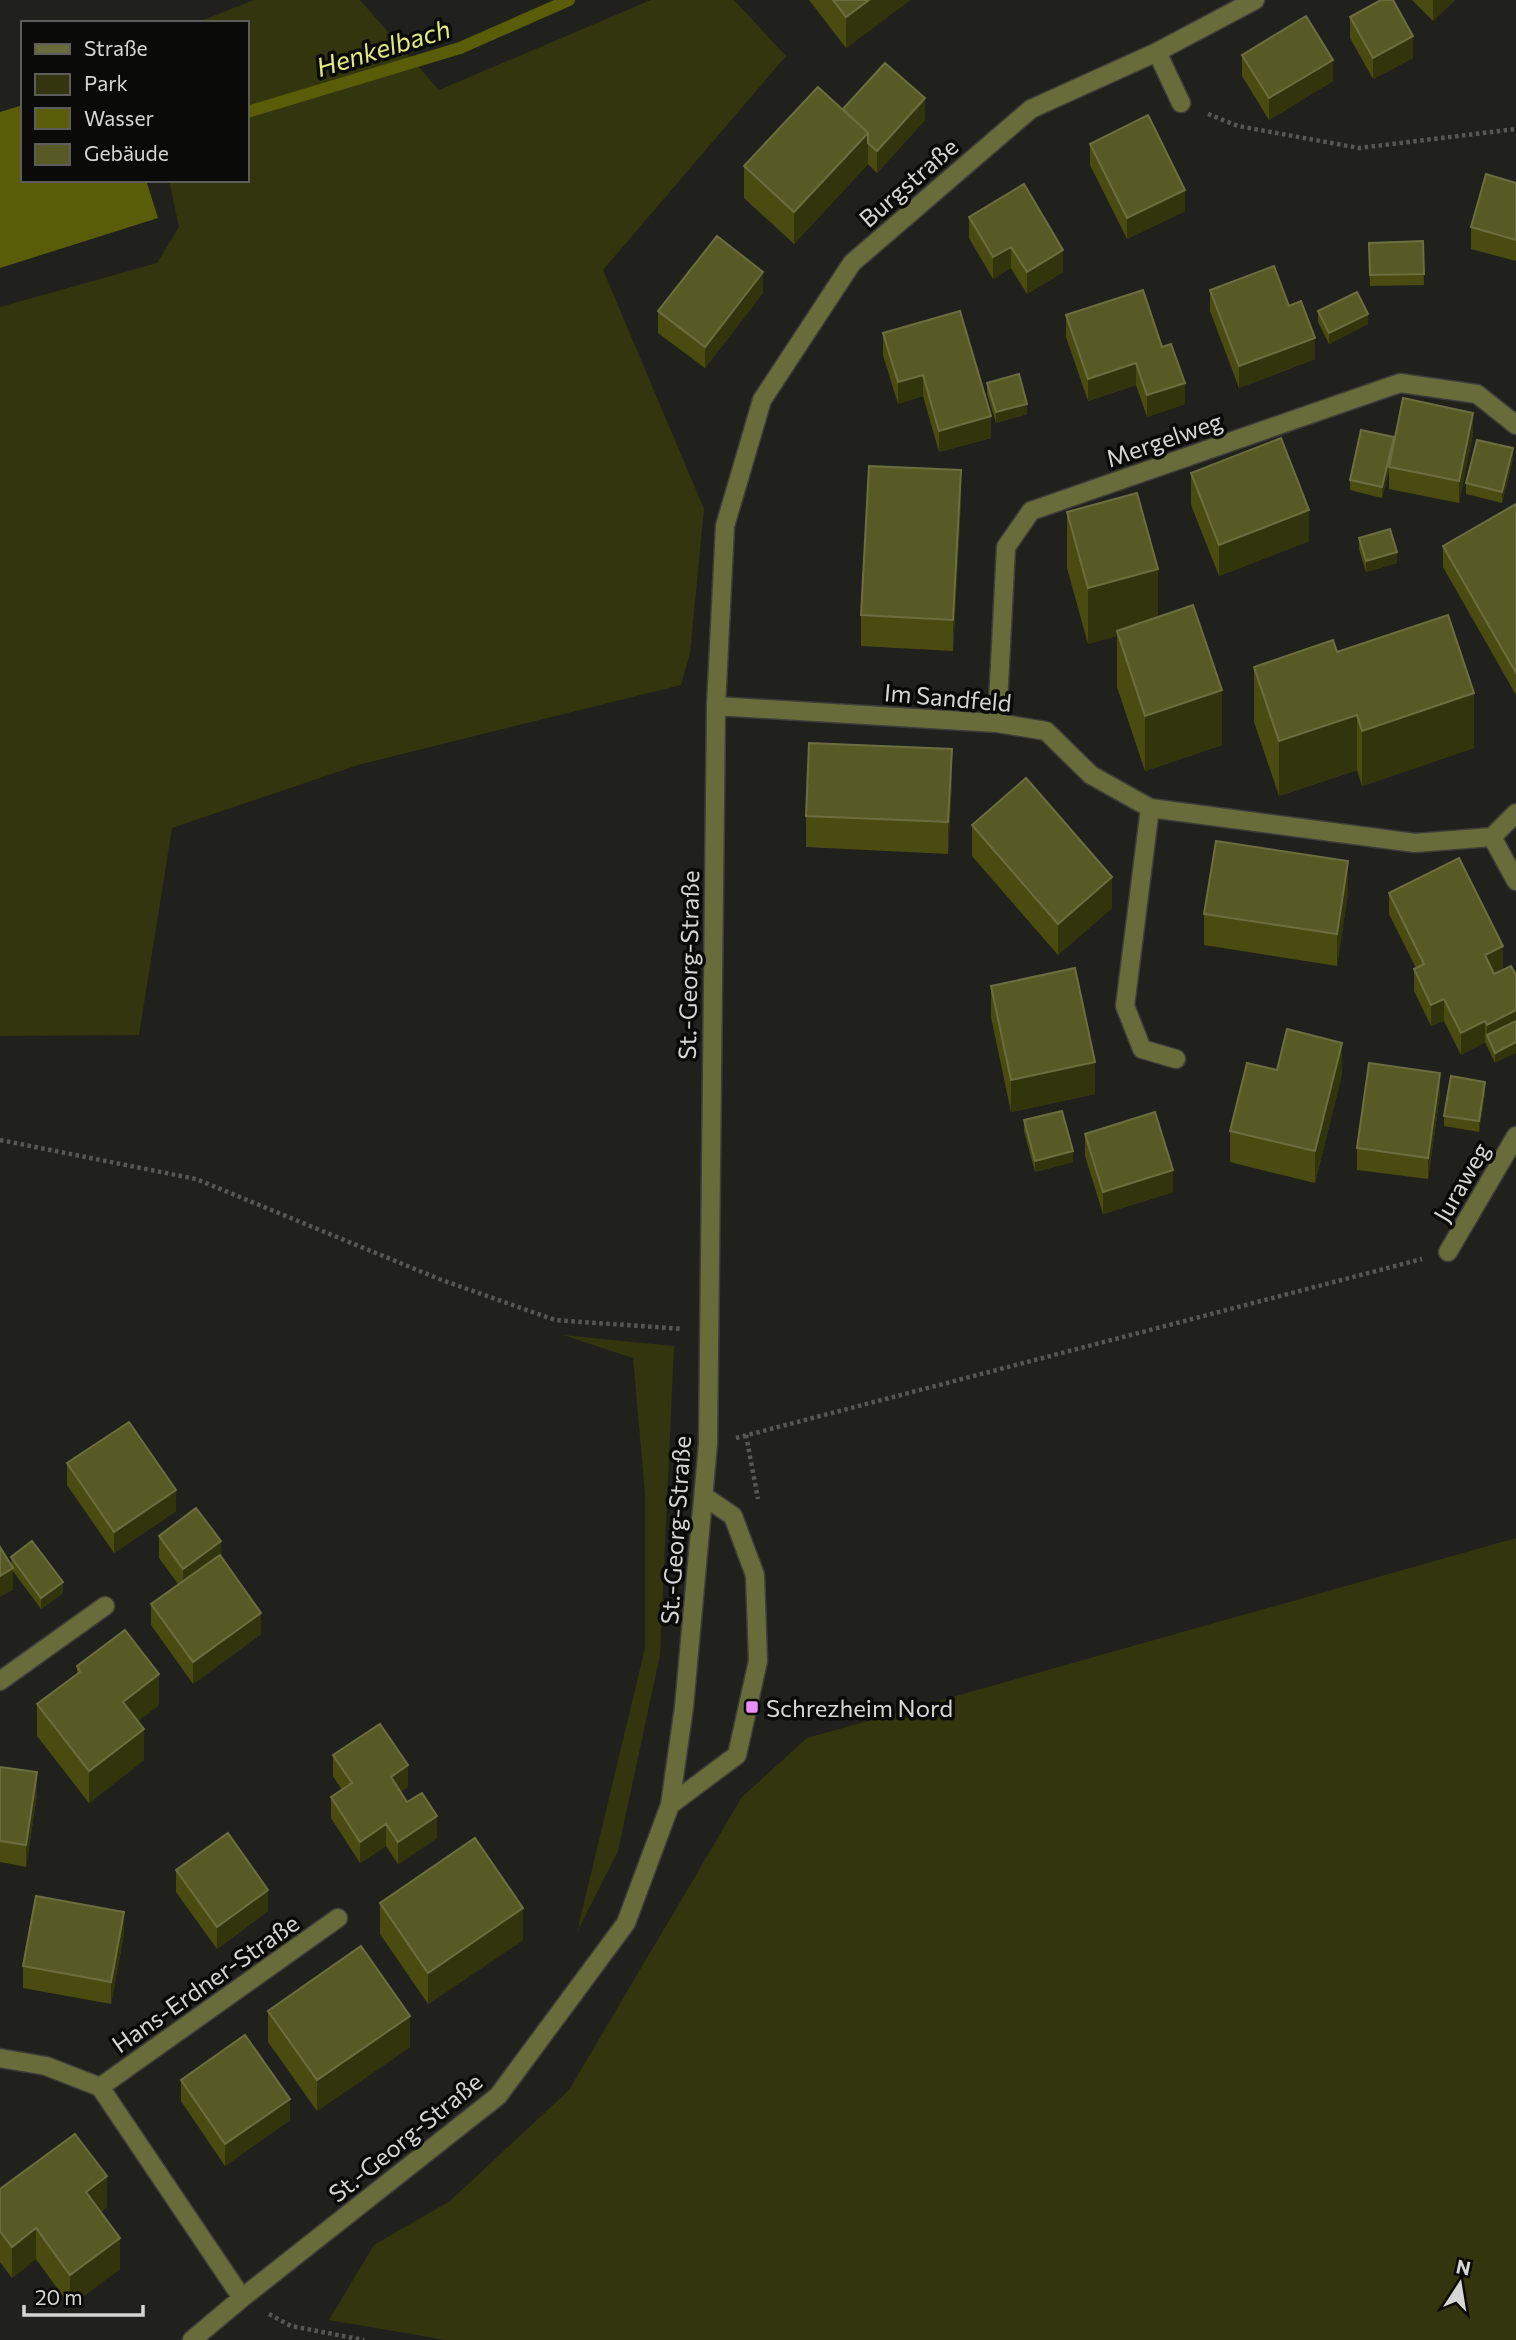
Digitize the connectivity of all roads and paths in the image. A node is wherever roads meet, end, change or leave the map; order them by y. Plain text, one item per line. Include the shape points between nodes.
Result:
1 (1255, 0) edge
2 (1157, 52) junction
3 (1181, 103) joint
4 (1516, 129) edge
5 (1516, 425) edge
6 (725, 526) joint
7 (716, 706) junction
8 (996, 723) junction
9 (1150, 808) junction
10 (1516, 813) edge
11 (1492, 837) junction
12 (1516, 881) edge
13 (1177, 1059) dead end
14 (1516, 1136) edge
15 (0, 1140) edge
16 (1447, 1252) joint
17 (708, 1331) junction
18 (708, 1444) junction
19 (705, 1497) junction
20 (106, 1606) dead end
21 (0, 1681) edge
22 (670, 1805) junction
23 (338, 1918) dead end
24 (0, 2058) edge
25 (100, 2087) junction
26 (242, 2298) junction
27 (192, 2340) edge
28 (364, 2340) edge

1 - 2 street, Burgstraße
2 - 3 street
2 - 6 street, Burgstraße via 1031,108 852,263 762,400
3 - 4 path via 1238,126 1359,148
5 - 8 street, Mergelweg via 1477,394 1400,383 1031,511 1006,547
6 - 7 street, St.-Georg-Straße
7 - 8 street, Im Sandfeld
7 - 17 street, St.-Georg-Straße
8 - 9 street, Im Sandfeld via 1046,731 1091,775
9 - 11 street, Im Sandfeld via 1415,844
9 - 13 street via 1125,1006 1142,1049
10 - 11 street
11 - 12 street
14 - 16 street, Juraweg
15 - 17 path via 196,1178 439,1279 555,1320
16 - 18 path
17 - 18 street, St.-Georg-Straße
18 - 19 street, St.-Georg-Straße
19 - 22 street, St.-Georg-Straße
19 - 22 street via 733,1516 755,1575 758,1661 737,1755
20 - 21 street
22 - 26 street, St.-Georg-Straße via 626,1923 498,2096
23 - 25 street, Hans-Erdner-Straße
24 - 25 street via 46,2066
25 - 26 street
26 - 27 street, St.-Georg-Straße
26 - 28 path via 291,2326

